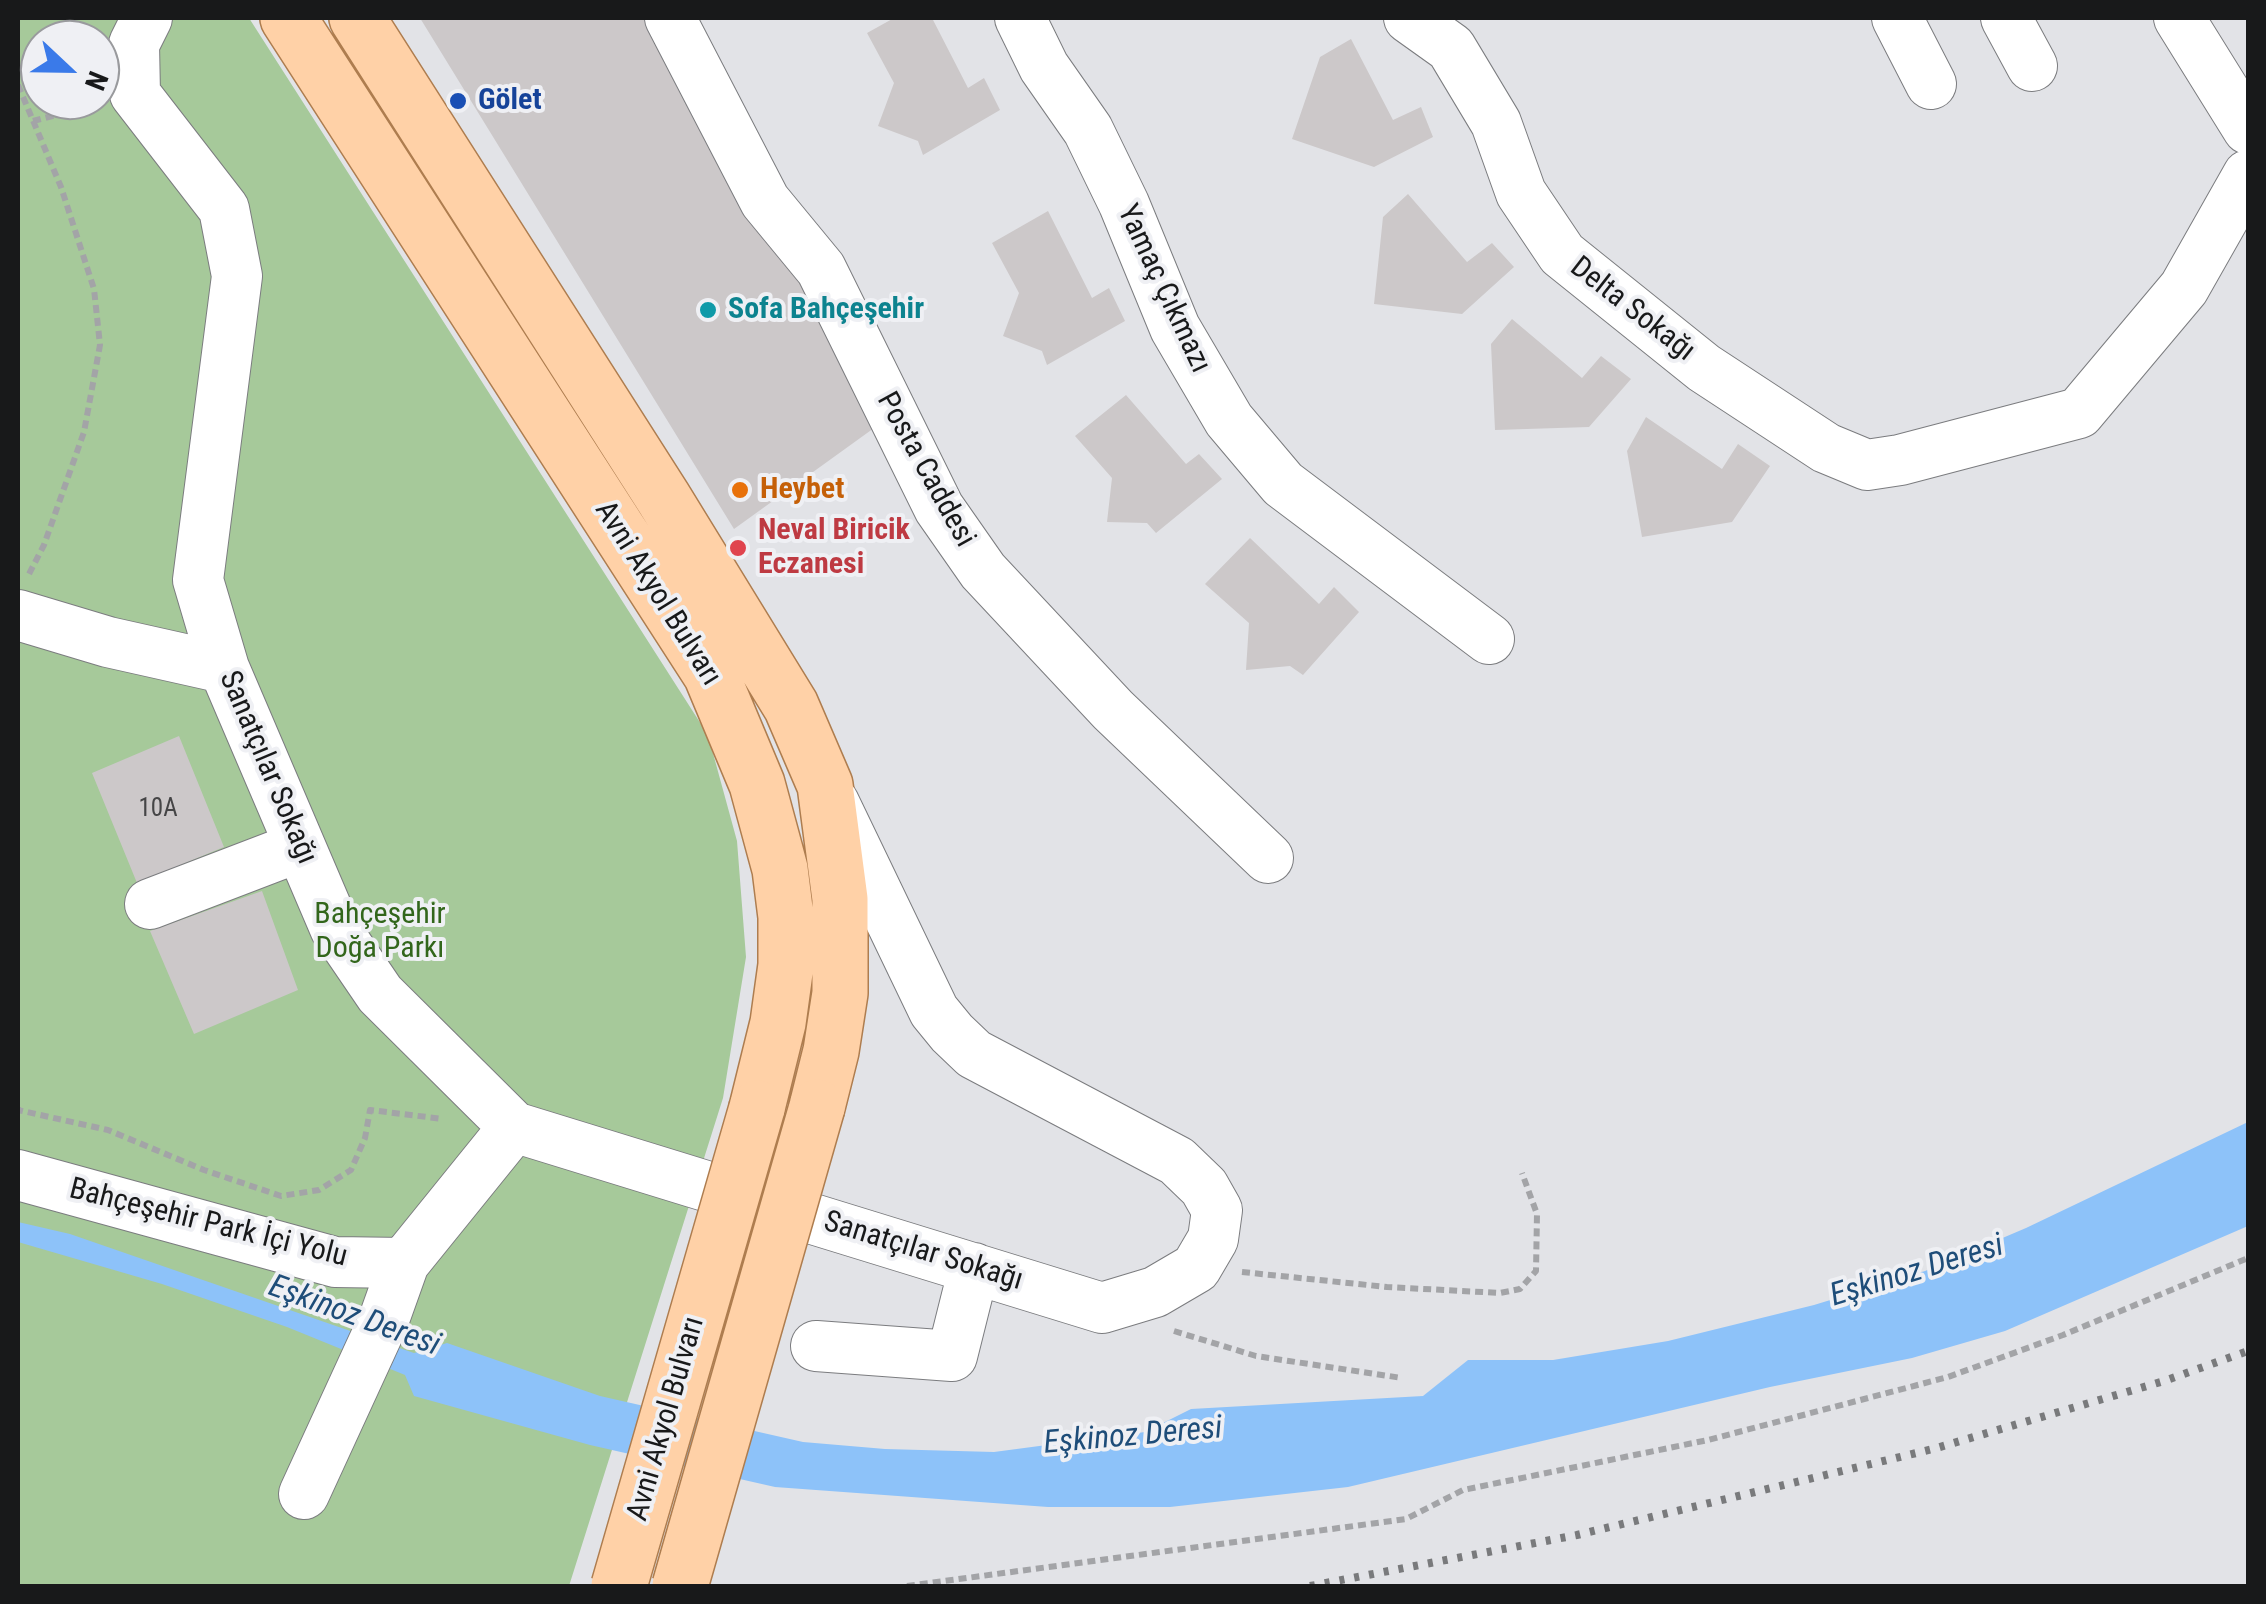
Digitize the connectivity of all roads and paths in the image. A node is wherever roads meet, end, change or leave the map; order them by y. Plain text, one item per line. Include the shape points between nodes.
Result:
1 (148, 18) edge
2 (288, 18) edge
3 (357, 18) edge
4 (670, 18) edge
5 (1020, 18) edge
6 (1409, 18) edge
7 (1897, 18) edge
8 (2006, 18) edge
9 (2179, 18) edge
10 (2032, 66) dead end
11 (1930, 84) dead end
12 (18, 85) edge
13 (135, 94) junction
14 (33, 121) junction
15 (2248, 129) edge
16 (2248, 175) edge
17 (22, 598) edge
18 (1489, 639) dead end
19 (224, 668) junction
20 (826, 785) junction
21 (300, 847) junction
22 (1268, 858) dead end
23 (150, 904) dead end
24 (18, 1107) edge
25 (514, 1127) junction
26 (1522, 1173) dead end
27 (18, 1175) edge
28 (2248, 1258) edge
29 (404, 1263) junction
30 (974, 1268) junction
31 (1196, 1268) junction
32 (1170, 1329) dead end
33 (816, 1346) dead end
34 (1402, 1378) dead end
35 (304, 1494) dead end
36 (619, 1586) edge
37 (680, 1586) edge
38 (907, 1586) edge

1 - 13 street via 134,44
2 - 36 main road, Avni Akyol Bulvarı, bridge via 710,674 757,784 780,869 786,964 778,1024
3 - 20 main road, Avni Akyol Bulvarı via 762,658
4 - 22 street, Posta Caddesi via 766,201 821,268 939,508 983,571 1113,710
5 - 18 street, Yamaç Çıkmazı via 1088,130 1175,328 1229,420 1283,484
6 - 16 street, Delta Sokağı via 1451,48 1496,123 1521,193 1562,254 1704,368 1826,448 1867,465 2079,413 2184,288
7 - 11 street
8 - 10 street
9 - 15 street
12 - 14 path
13 - 14 path
13 - 19 street, Sanatçılar Sokağı via 224,210 237,276 198,580
14 - 17 path via 94,288 100,344 84,432
17 - 19 street via 124,646
19 - 21 street, Sanatçılar Sokağı
20 - 31 street via 934,1011 952,1033 974,1054 1177,1161 1204,1187 1217,1210 1213,1239
20 - 37 main road, Avni Akyol Bulvarı, bridge via 840,899 832,1051
21 - 23 street
21 - 25 street, Sanatçılar Sokağı via 335,928 380,994
24 - 25 path via 108,1130 280,1196 319,1190 351,1170 370,1110
25 - 29 street
25 - 30 street, Sanatçılar Sokağı
26 - 31 path via 1536,1214 1536,1271 1520,1289 1388,1287
27 - 29 street, Bahçeşehir Park İçi Yolu via 335,1262
28 - 38 path via 1948,1377 1708,1440 1462,1490 1406,1519
29 - 35 street
30 - 31 street, Sanatçılar Sokağı via 1102,1308 1156,1292
30 - 33 street via 952,1356
32 - 34 path via 1256,1356

